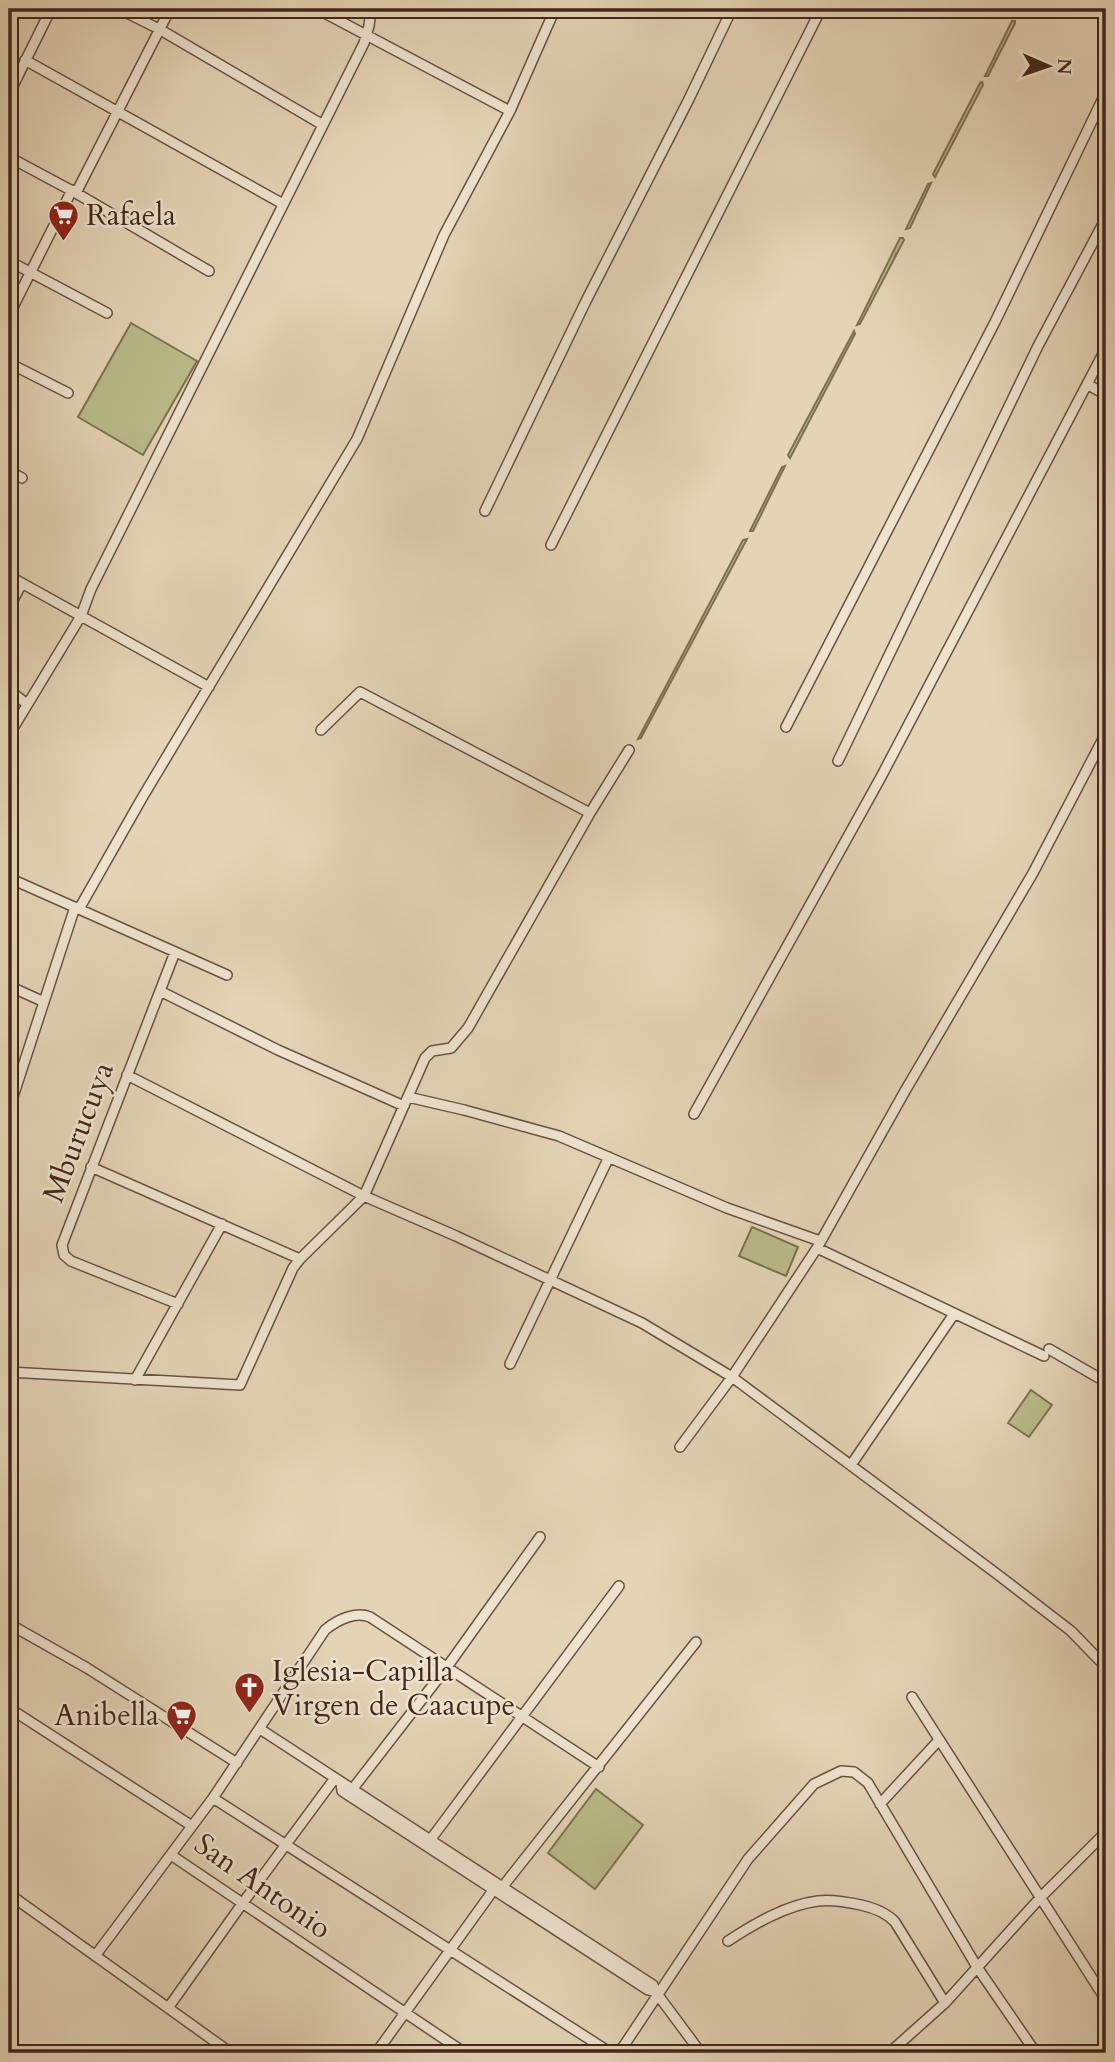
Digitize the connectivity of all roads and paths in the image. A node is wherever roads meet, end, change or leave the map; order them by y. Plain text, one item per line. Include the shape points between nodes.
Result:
1 (51, 9) edge
2 (119, 9) edge
3 (170, 9) edge
4 (317, 9) edge
5 (371, 9) edge
6 (555, 9) edge
7 (732, 9) edge
8 (821, 9) edge
9 (159, 29) junction
10 (367, 35) junction
11 (25, 60) junction
12 (1106, 92) edge
13 (9, 94) edge
14 (510, 111) junction
15 (117, 112) junction
16 (323, 125) junction
17 (9, 157) edge
18 (74, 191) junction
19 (282, 204) junction
20 (1106, 218) edge
21 (9, 261) edge
22 (208, 271) dead end
23 (30, 272) junction
24 (107, 313) dead end
25 (9, 315) edge
26 (1106, 348) edge
27 (9, 363) edge
28 (1087, 384) junction
29 (68, 393) dead end
30 (1106, 395) edge
31 (9, 471) edge
32 (22, 478) dead end
33 (485, 511) dead end
34 (551, 545) dead end
35 (9, 576) edge
36 (22, 583) junction
37 (9, 608) edge
38 (81, 616) junction
39 (209, 687) junction
40 (9, 690) edge
41 (27, 704) junction
42 (786, 727) dead end
43 (321, 730) dead end
44 (1106, 733) edge
45 (9, 735) edge
46 (629, 750) dead end
47 (838, 761) dead end
48 (590, 813) junction
49 (9, 878) edge
50 (77, 908) junction
51 (175, 952) junction
52 (227, 975) dead end
53 (9, 986) edge
54 (160, 991) junction
55 (42, 1001) junction
56 (127, 1075) junction
57 (406, 1102) junction
58 (9, 1109) edge
59 (694, 1114) dead end
60 (609, 1157) junction
61 (92, 1167) junction
62 (363, 1196) junction
63 (222, 1224) junction
64 (819, 1245) junction
65 (300, 1259) junction
66 (550, 1282) junction
67 (178, 1304) junction
68 (954, 1314) junction
69 (510, 1364) dead end
70 (9, 1372) edge
71 (732, 1377) junction
72 (135, 1380) junction
73 (1106, 1382) edge
74 (680, 1447) dead end
75 (851, 1465) junction
76 (540, 1537) dead end
77 (619, 1586) dead end
78 (11, 1625) dead end
79 (696, 1642) dead end
80 (447, 1667) junction
81 (1106, 1667) edge
82 (912, 1697) dead end
83 (9, 1708) edge
84 (522, 1716) junction
85 (260, 1729) junction
86 (939, 1740) junction
87 (237, 1763) junction
88 (599, 1767) junction
89 (338, 1781) junction
90 (350, 1792) junction
91 (213, 1798) junction
92 (880, 1804) junction
93 (192, 1826) junction
94 (1106, 1832) edge
95 (428, 1843) junction
96 (286, 1846) junction
97 (171, 1855) junction
98 (498, 1888) junction
99 (9, 1895) edge
100 (1040, 1898) junction
101 (242, 1904) junction
102 (728, 1941) dead end
103 (449, 1951) junction
104 (95, 1956) junction
105 (977, 1967) junction
106 (657, 1996) junction
107 (1106, 2000) edge
108 (945, 2003) junction
109 (169, 2008) junction
110 (405, 2013) junction
111 (231, 2053) edge
112 (376, 2053) edge
113 (465, 2053) edge
114 (611, 2053) edge
115 (618, 2053) edge
116 (701, 2053) edge
117 (888, 2053) edge
118 (1036, 2053) edge

1 - 11 street
2 - 9 street
3 - 9 street
4 - 10 street
5 - 10 street
6 - 14 street
7 - 33 street
8 - 34 street
9 - 15 street
9 - 16 street
10 - 14 street
10 - 16 street
11 - 13 street
11 - 15 street
12 - 42 street via 995,321
14 - 39 street via 444,235 357,439
15 - 18 street
15 - 19 street
16 - 19 street
17 - 18 street
18 - 22 street
18 - 23 street
19 - 38 street
20 - 47 street via 1033,355
21 - 23 street
23 - 24 street
23 - 25 street
26 - 28 street
27 - 29 street
28 - 30 street
28 - 59 street via 881,777
31 - 32 street
35 - 36 street
36 - 37 street
36 - 38 street
38 - 39 street
38 - 41 street
39 - 50 street
40 - 41 street
41 - 45 street
43 - 48 street via 360,692
44 - 64 street via 1032,873
46 - 48 street
48 - 57 street via 468,1028 451,1048 430,1052
49 - 50 street
50 - 51 street
50 - 55 street
51 - 52 street
51 - 54 street, Mburucuya
53 - 55 street
54 - 56 street, Mburucuya
54 - 57 street via 278,1050
55 - 58 street
56 - 61 street, Mburucuya
56 - 62 street
57 - 60 street via 464,1110 559,1136
57 - 62 street
60 - 64 street
60 - 66 street
61 - 63 street
61 - 67 street, Mburucuya via 64,1238 64,1255
62 - 65 street
62 - 66 street
63 - 65 street
63 - 67 street
64 - 68 street
64 - 71 street
65 - 72 street via 240,1385
66 - 69 street
66 - 71 street via 642,1324
67 - 72 street
68 - 73 street
68 - 75 street
70 - 72 street
71 - 74 street
71 - 75 street
75 - 81 street via 1071,1631
76 - 80 street
77 - 84 street
78 - 87 street
79 - 88 street
80 - 84 street
80 - 85 street via 370,1616 351,1616 326,1630
80 - 90 street
82 - 86 street
83 - 93 street, San Antonio
84 - 88 street
84 - 95 street
85 - 87 street
85 - 89 street
86 - 92 street
86 - 100 street
87 - 91 street
88 - 98 street
89 - 90 street
89 - 96 street
90 - 95 street
91 - 93 street
91 - 96 street
92 - 105 street
92 - 106 street via 868,1783 854,1772 841,1771 814,1784 748,1859
93 - 97 street, San Antonio
94 - 100 street
95 - 98 street
96 - 101 street
96 - 103 street
97 - 101 street, San Antonio
97 - 104 street
98 - 103 street
98 - 106 street
99 - 104 street
100 - 105 street
100 - 107 street
101 - 109 street
101 - 110 street, San Antonio
102 - 108 street via 765,1919 818,1900 871,1908 895,1922
103 - 110 street
103 - 114 street
104 - 109 street
105 - 108 street
105 - 118 street
106 - 115 street
106 - 116 street
108 - 117 street
109 - 111 street
110 - 112 street
110 - 113 street, San Antonio

